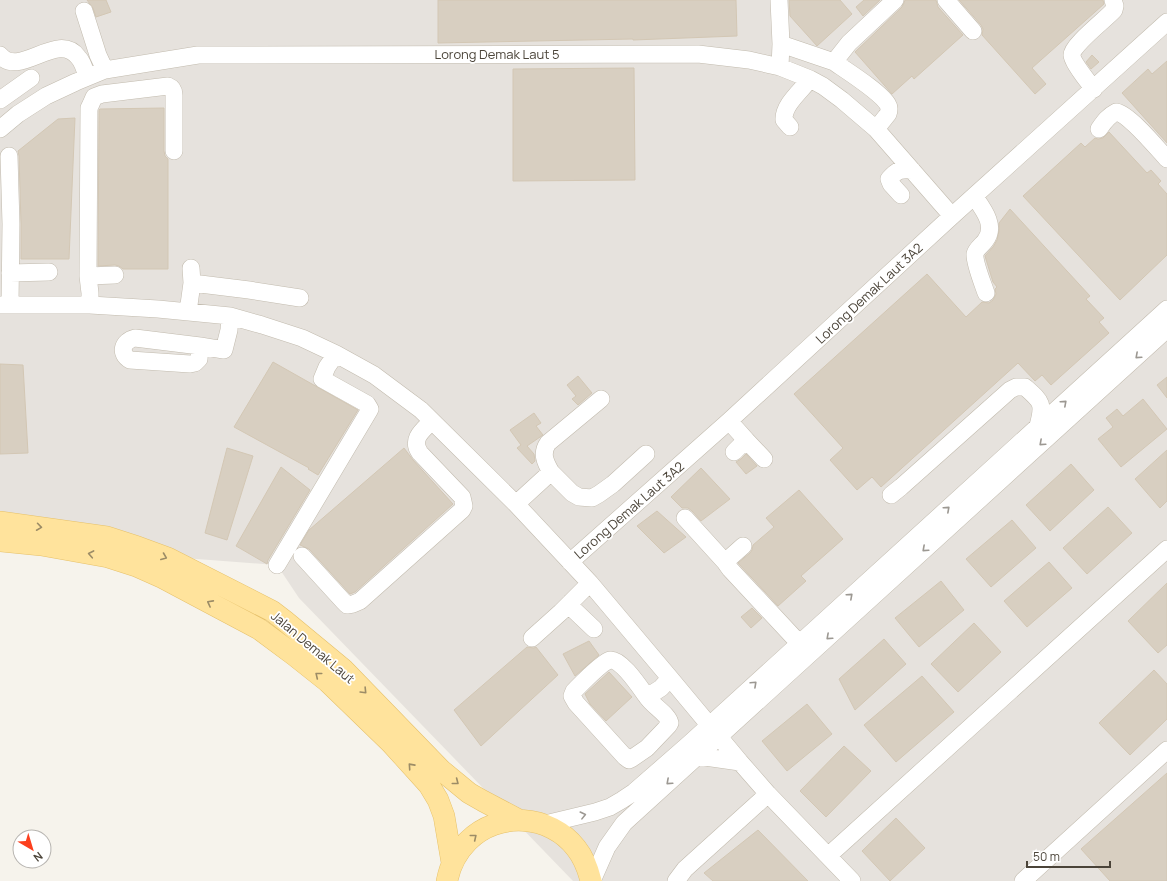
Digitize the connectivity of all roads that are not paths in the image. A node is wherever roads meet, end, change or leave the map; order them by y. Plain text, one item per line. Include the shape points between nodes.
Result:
1 (778, 0) edge
2 (895, 0) edge
3 (946, 0) edge
4 (1113, 0) edge
5 (84, 11) dead end
6 (1167, 22) edge
7 (973, 31) dead end
8 (781, 44) junction
9 (0, 55) edge
10 (834, 62) junction
11 (780, 67) junction
12 (105, 70) junction
13 (87, 77) junction
14 (31, 78) dead end
15 (810, 79) junction
16 (1094, 89) junction
17 (0, 100) edge
18 (790, 127) dead end
19 (0, 129) edge
20 (876, 129) junction
21 (1099, 129) dead end
22 (174, 151) dead end
23 (9, 156) dead end
24 (1167, 159) edge
25 (912, 170) junction
26 (901, 195) dead end
27 (974, 196) junction
28 (952, 216) junction
29 (5, 224) edge
30 (49, 272) dead end
31 (10, 273) junction
32 (116, 275) dead end
33 (88, 276) junction
34 (986, 293) dead end
35 (300, 298) dead end
36 (5, 305) edge
37 (90, 305) junction
38 (1167, 309) edge
39 (188, 312) junction
40 (230, 316) junction
41 (1167, 329) edge
42 (200, 346) dead end
43 (336, 354) junction
44 (601, 399) dead end
45 (432, 421) junction
46 (729, 421) junction
47 (1038, 426) junction
48 (646, 454) dead end
49 (764, 459) dead end
50 (551, 472) junction
51 (891, 495) dead end
52 (516, 504) junction
53 (685, 518) dead end
54 (0, 522) edge
55 (0, 541) edge
56 (743, 546) dead end
57 (1167, 549) edge
58 (302, 556) dead end
59 (570, 562) junction
60 (725, 562) junction
61 (277, 565) dead end
62 (590, 583) junction
63 (570, 602) junction
64 (594, 629) dead end
65 (532, 638) dead end
66 (799, 643) junction
67 (670, 678) junction
68 (647, 697) junction
69 (690, 702) junction
70 (733, 714) junction
71 (714, 731) junction
72 (694, 750) junction
73 (1167, 750) edge
74 (740, 762) junction
75 (768, 794) junction
76 (519, 820) junction
77 (545, 824) junction
78 (828, 856) junction
79 (450, 872) edge
80 (591, 881) edge
81 (676, 881) edge
82 (852, 881) edge
83 (1023, 881) edge

1 - 8 street
2 - 10 street via 848,42
3 - 7 street
4 - 16 street via 1114,10 1079,42 1072,54 1074,61
5 - 12 street
6 - 16 street, Lorong Demak Laut 3A2
8 - 10 street
8 - 11 street
9 - 13 street via 9,62 15,62 54,48 63,49 79,57
10 - 20 street via 881,96 888,105 888,114
11 - 12 street, Lorong Demak Laut 5 via 749,60 690,54 198,55
11 - 15 street, Lorong Demak Laut 5
12 - 13 street, Lorong Demak Laut 5
13 - 19 street, Lorong Demak Laut 5 via 32,104
14 - 17 street
15 - 18 street via 785,112 784,120
15 - 20 street, Lorong Demak Laut 5 via 833,93
16 - 27 street, Lorong Demak Laut 3A2
20 - 25 street, Lorong Demak Laut 5
21 - 24 street via 1111,114 1119,112
22 - 33 street via 174,92 171,87 105,93 94,98 90,108
23 - 29 street
25 - 26 street via 896,172 889,180
25 - 28 street, Lorong Demak Laut 5
27 - 28 street, Lorong Demak Laut 3A2
27 - 34 street via 987,216 990,227 988,237 975,254
28 - 46 street, Lorong Demak Laut 3A2
29 - 31 street
30 - 31 street
31 - 36 street
32 - 33 street
33 - 37 street
35 - 39 street via 249,290 192,275
36 - 37 street
37 - 39 street
47 -> 38 street
39 - 40 street
40 - 42 street via 224,350
40 - 43 street via 302,338
41 -> 70 street
43 - 45 street via 374,376
43 - 61 street via 322,379 367,404 369,411
44 - 50 street via 548,443 544,453
45 - 52 street
45 - 58 street via 418,436 417,446 420,453 462,497 462,510 360,601 353,604 347,605
46 - 49 street via 740,446
46 - 59 street, Lorong Demak Laut 3A2
47 - 51 street via 1042,412 1039,401 1025,387 1016,387
66 -> 47 street
48 - 50 street via 613,484 592,498 579,497 572,493
50 - 52 street
52 - 59 street
53 - 60 street
54 -> 76 main road, Jalan Demak Laut via 107,537 138,547 168,558 266,608 343,669 455,782 483,801
79 -> 55 main road, Jalan Demak Laut via 444,816 429,785 328,682 259,629 136,566 93,554
56 - 60 street
57 - 78 street
59 - 62 street
60 - 66 street
62 - 63 street
62 - 67 street
63 - 64 street via 574,610
63 - 65 street
70 -> 66 street
67 - 68 street
67 - 69 street
68 - 68 street via 670,723 647,748 629,760 604,736 572,696 574,691 603,664 613,660 619,663
69 - 70 street
69 - 71 street
69 - 72 street
70 - 71 street
70 - 74 street
71 - 72 street
71 - 74 street
72 - 74 street
77 -> 72 street via 610,807
72 -> 80 street via 624,823 607,847
73 - 83 street
74 - 75 street
75 - 78 street
75 - 81 street via 685,869
76 - 77 main road
79 -> 76 main road via 461,849 473,837 487,827
77 - 80 main road via 557,830 576,847
78 - 82 street

